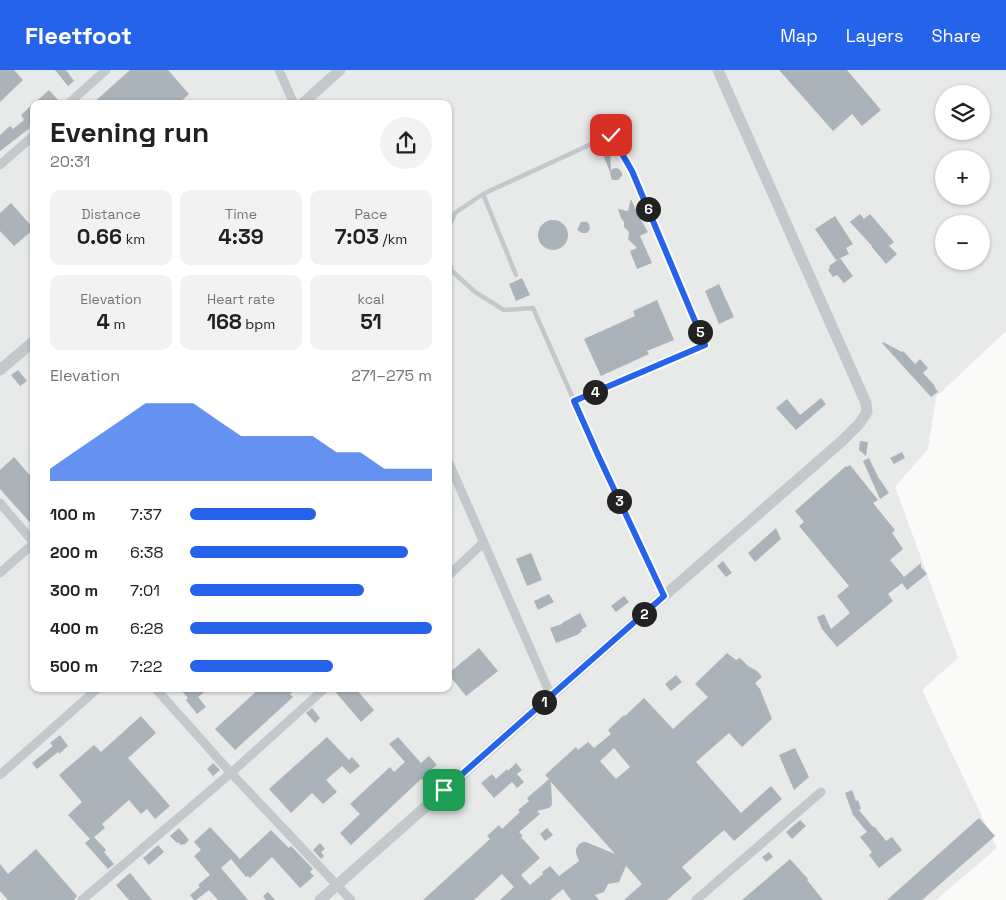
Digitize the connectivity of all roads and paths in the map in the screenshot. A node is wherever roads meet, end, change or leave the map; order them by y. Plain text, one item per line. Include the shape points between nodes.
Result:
1 (106, 70) edge
2 (279, 70) edge
3 (340, 70) edge
4 (718, 70) edge
5 (72, 100) edge
6 (292, 100) edge
7 (306, 100) edge
8 (30, 139) edge
9 (0, 165) edge
10 (483, 194) junction
11 (452, 220) edge
12 (452, 271) edge
13 (516, 275) dead end
14 (30, 344) edge
15 (0, 370) edge
16 (574, 401) junction
17 (452, 470) edge
18 (0, 503) edge
19 (30, 538) edge
20 (483, 543) junction
21 (30, 546) edge
22 (0, 572) edge
23 (452, 572) edge
24 (664, 596) junction
25 (95, 692) edge
26 (159, 692) edge
27 (321, 692) edge
28 (551, 696) junction
29 (231, 773) junction
30 (0, 775) edge
31 (821, 792) dead end
32 (338, 885) junction
33 (82, 900) edge
34 (320, 900) edge
35 (351, 900) edge
36 (696, 900) edge

1 - 5 street
2 - 6 street
3 - 7 street
4 - 24 street via 866,403 867,412 842,440
8 - 9 street
10 - 11 lane via 455,213
10 - 13 lane
10 - 16 lane via 611,135 632,171 705,345
12 - 16 lane via 475,292 504,310 533,308
14 - 15 street
16 - 24 lane
17 - 20 street
18 - 19 street
20 - 23 street
20 - 28 street
21 - 22 street
24 - 28 street
25 - 30 street
26 - 29 street
27 - 29 street
28 - 32 street
29 - 32 street
29 - 33 street
31 - 36 street
32 - 34 street
32 - 35 street

